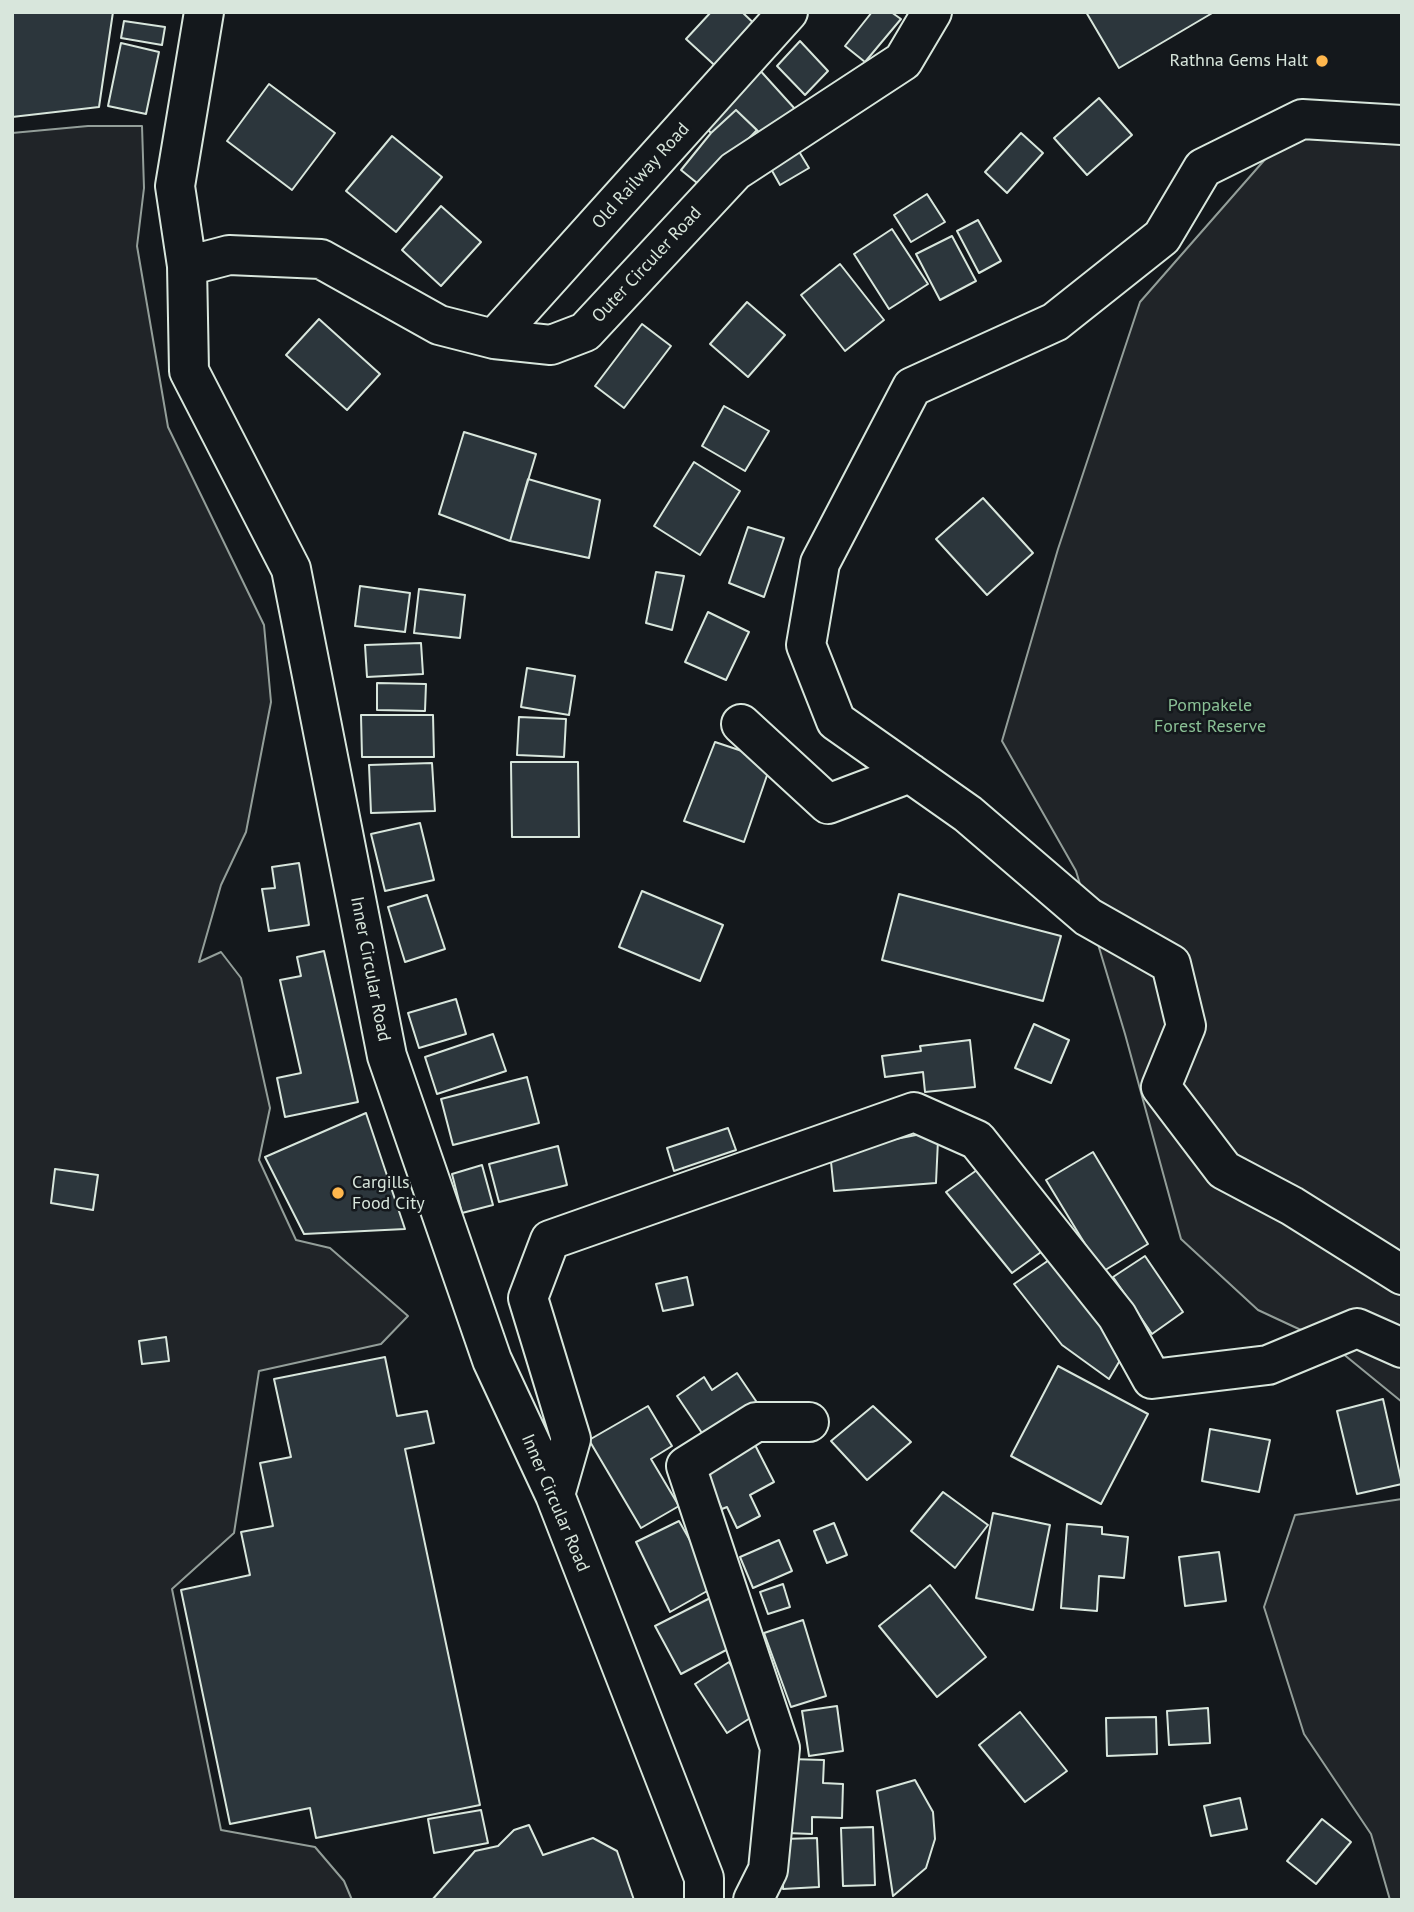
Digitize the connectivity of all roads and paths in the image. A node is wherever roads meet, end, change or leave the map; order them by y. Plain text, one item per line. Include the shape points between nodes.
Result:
1 (204, 12) edge
2 (788, 12) edge
3 (932, 12) edge
4 (1402, 125) edge
5 (187, 266) junction
6 (494, 340) junction
7 (741, 724) dead end
8 (910, 773) junction
9 (1402, 1275) edge
10 (1402, 1348) edge
11 (809, 1422) dead end
12 (555, 1495) junction
13 (704, 1900) edge
14 (753, 1900) edge

1 - 5 street, Inner Circular Road via 175,186
2 - 6 street, Old Railway Road
3 - 6 street, Outer Circuler Road via 903,61 735,171 585,332 551,345
4 - 8 street via 1302,119 1203,168 1162,237 1055,323 912,387 820,563 806,645 835,721
5 - 6 street, Outer Circuler Road via 229,255 321,259 439,324
5 - 12 street, Inner Circular Road via 189,371 291,569 387,1056 492,1360
7 - 8 street via 828,804
8 - 9 street via 968,814 1088,917 1171,964 1186,1026 1161,1087 1224,1170 1292,1206
10 - 12 street via 1357,1328 1268,1365 1152,1379 1117,1316 977,1140 914,1112 550,1240 528,1298 571,1439
11 - 14 street via 755,1422 686,1466 780,1748 768,1870
12 - 13 street, Inner Circular Road via 704,1878

